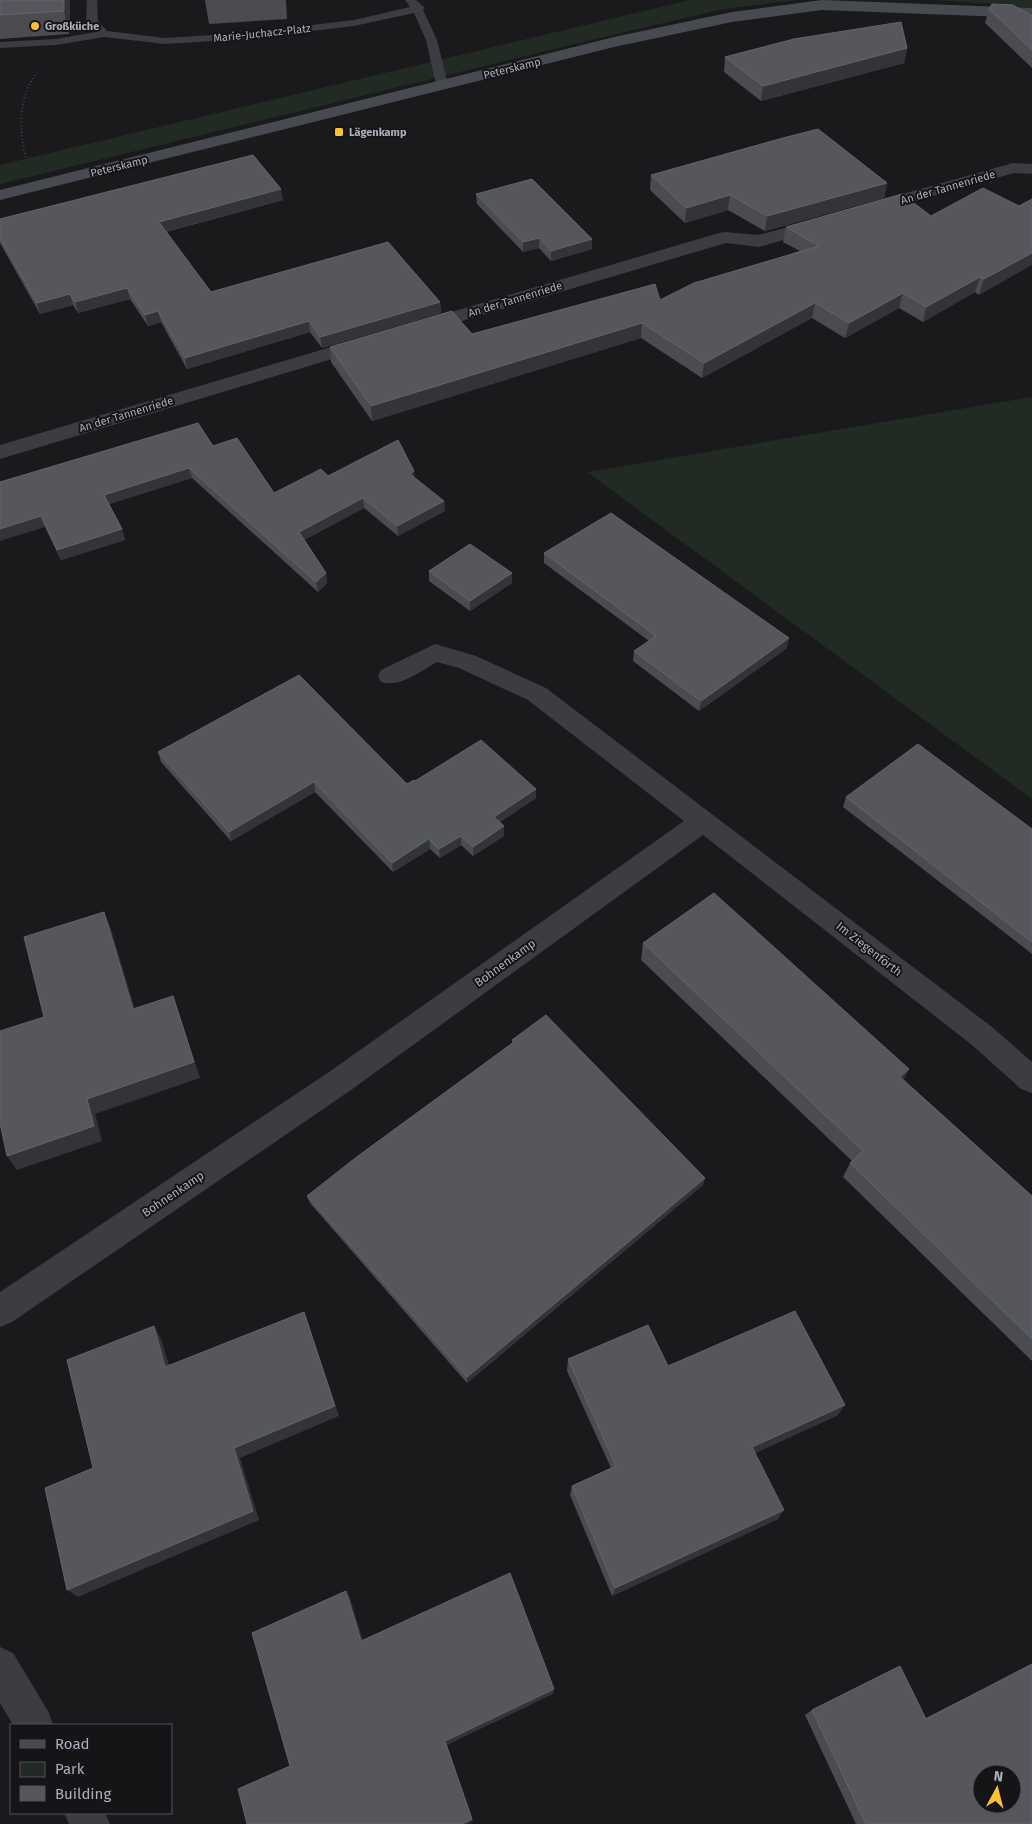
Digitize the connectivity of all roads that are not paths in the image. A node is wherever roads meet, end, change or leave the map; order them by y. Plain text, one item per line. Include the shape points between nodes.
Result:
1 (92, 0) edge
2 (414, 4) edge
3 (1032, 13) edge
4 (104, 34) junction
5 (0, 44) edge
6 (442, 85) junction
7 (1032, 168) edge
8 (0, 195) edge
9 (853, 214) edge
10 (834, 219) edge
11 (401, 333) edge
12 (382, 339) edge
13 (0, 452) edge
14 (390, 676) dead end
15 (703, 821) junction
16 (1032, 1080) edge
17 (0, 1311) edge
18 (0, 1666) edge
19 (33, 1724) edge

1 - 4 lane via 92,22
2 - 4 lane, Marie-Juchacz-Platz via 354,23 246,36 165,41
2 - 6 lane, Marie-Juchacz-Platz via 436,57
3 - 6 street, Peterskamp via 848,5 788,9 732,17 614,42
4 - 5 lane, Marie-Juchacz-Platz via 56,42
6 - 8 street, Peterskamp
7 - 9 street, An der Tannenriede via 1013,168
10 - 11 street, An der Tannenriede via 759,241 725,237
12 - 13 street, An der Tannenriede
14 - 15 street via 435,653 467,662 537,694
15 - 16 street, Im Ziegenförth via 982,1036
15 - 17 street, Bohnenkamp via 340,1081
18 - 19 street

